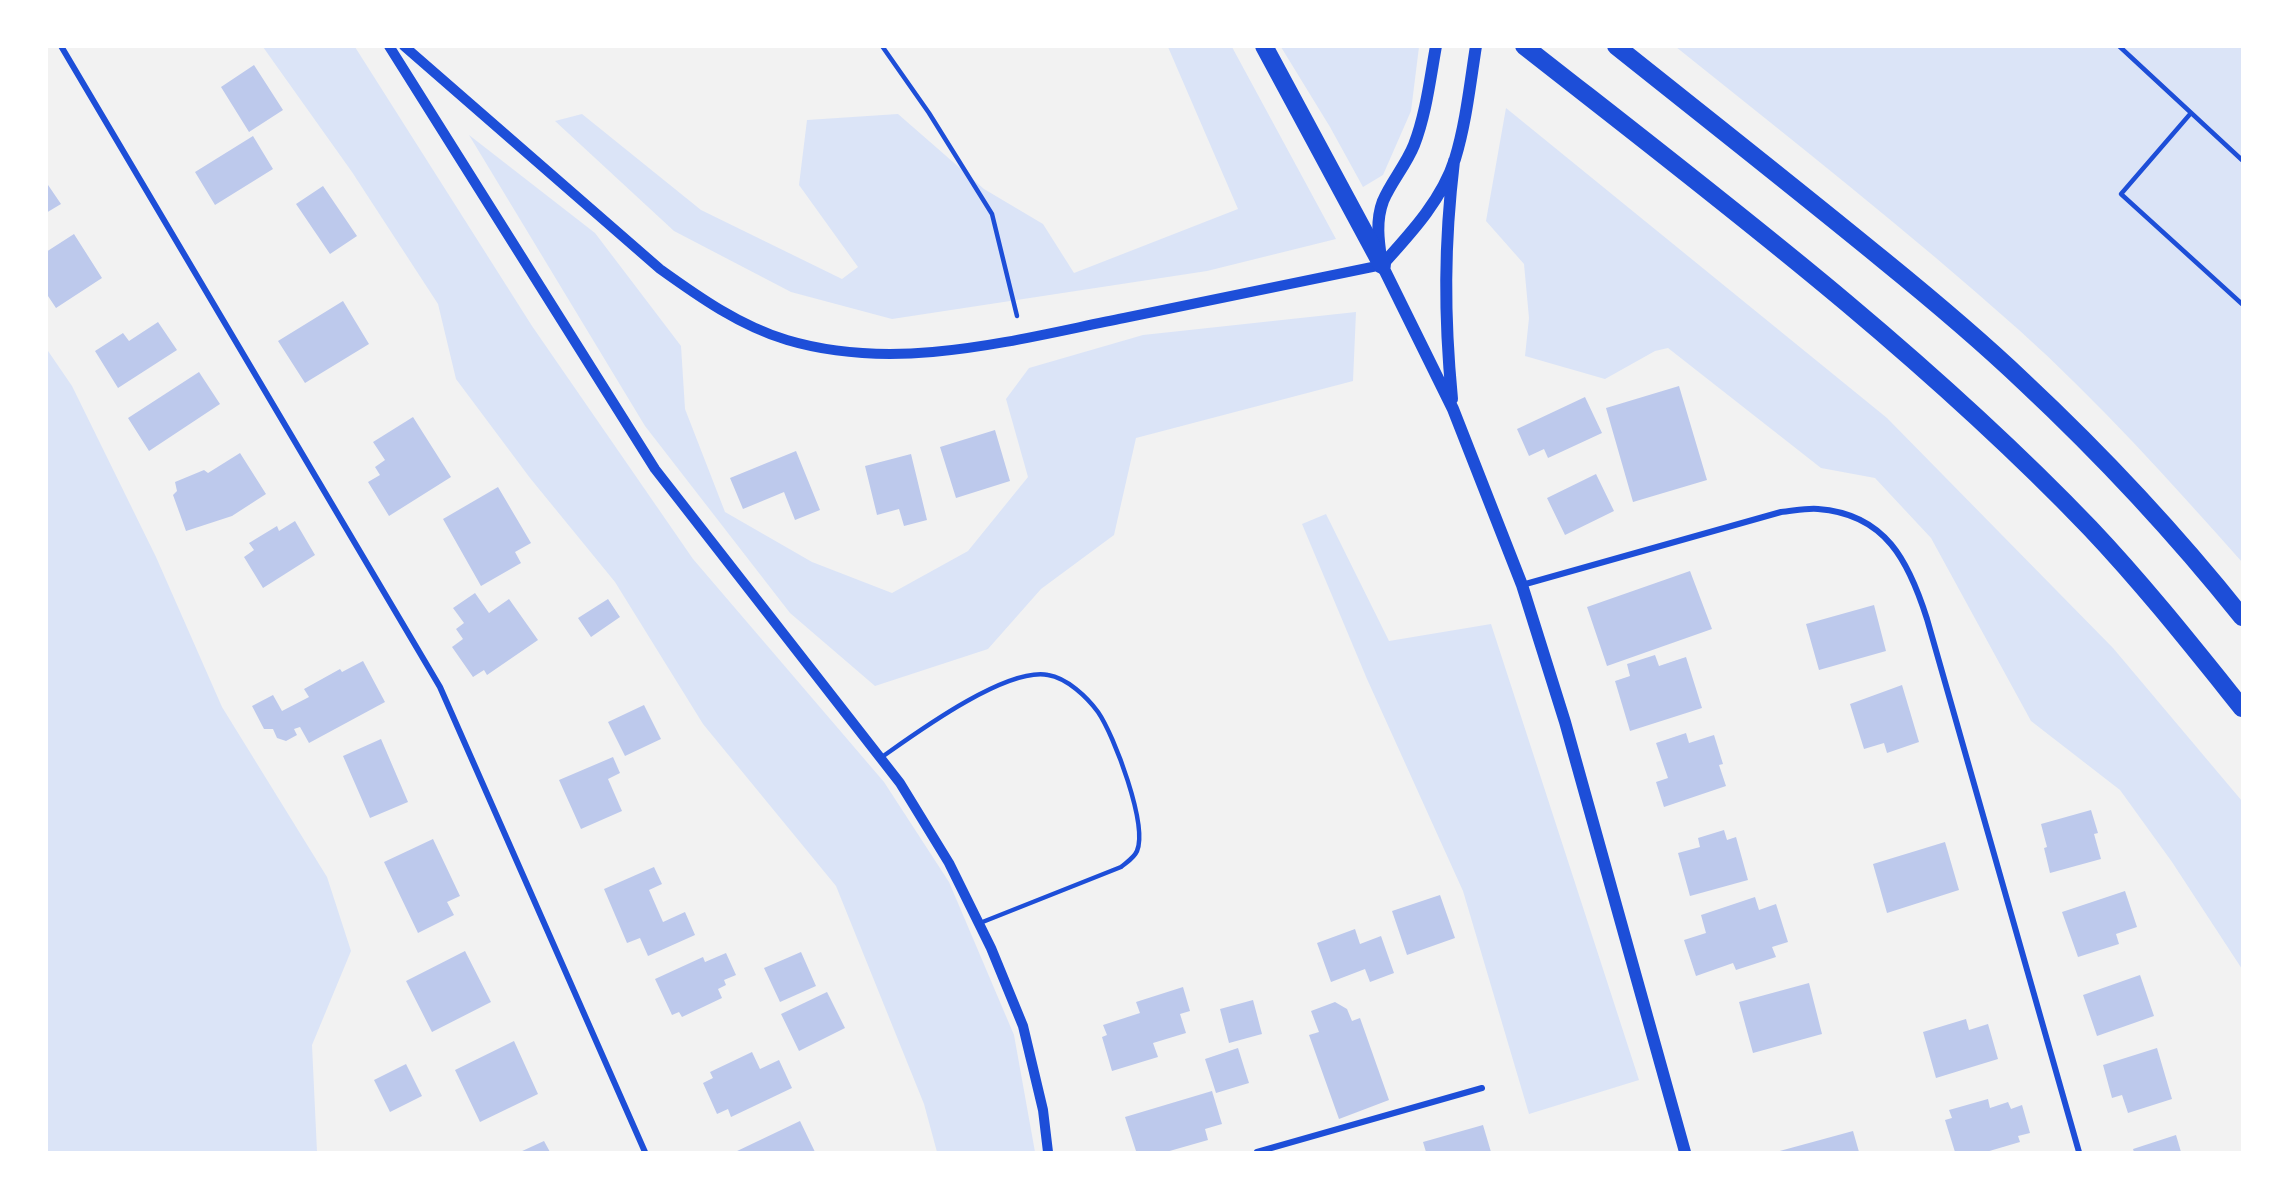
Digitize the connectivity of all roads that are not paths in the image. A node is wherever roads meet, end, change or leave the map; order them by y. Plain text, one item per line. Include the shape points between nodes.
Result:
1 (61, 46) edge
2 (389, 46) edge
3 (404, 46) edge
4 (882, 46) edge
5 (1263, 46) edge
6 (1436, 46) edge
7 (1476, 46) edge
8 (1524, 46) edge
9 (1616, 46) edge
10 (2118, 46) edge
11 (2192, 113) junction
12 (2242, 160) edge
13 (1454, 161) junction
14 (1382, 265) junction
15 (2242, 304) edge
16 (1017, 316) dead end
17 (1453, 409) junction
18 (1522, 585) junction
19 (2242, 617) edge
20 (2242, 708) edge
21 (879, 758) junction
22 (979, 924) junction
23 (1482, 1088) dead end
24 (645, 1152) edge
25 (1048, 1152) edge
26 (1257, 1152) edge
27 (1685, 1152) edge
28 (2079, 1152) edge

1 - 24 street via 440,687
2 - 21 street via 655,469
3 - 14 street via 660,269 704,300 786,340 839,351 898,355 968,349
4 - 16 lane via 992,214
5 - 14 highway
6 - 14 main road via 1423,116 1413,146 1378,218
7 - 13 main road
8 - 20 highway via 1873,324 1994,433 2090,529
9 - 19 highway via 1815,203 2022,380 2118,476
10 - 11 lane
11 - 12 lane
11 - 15 lane via 2121,194
13 - 14 main road via 1416,227
13 - 17 main road via 1445,288
14 - 17 main road
17 - 18 main road
18 - 27 main road via 1575,754
18 - 28 street via 1781,512 1817,508 1849,514 1875,529 1898,550 1916,582
21 - 22 street via 900,783 949,863
21 - 22 lane via 951,711 1024,676 1047,674 1065,681 1098,712 1125,772 1139,826 1137,852 1121,867
22 - 25 street via 1023,1026
23 - 26 street

